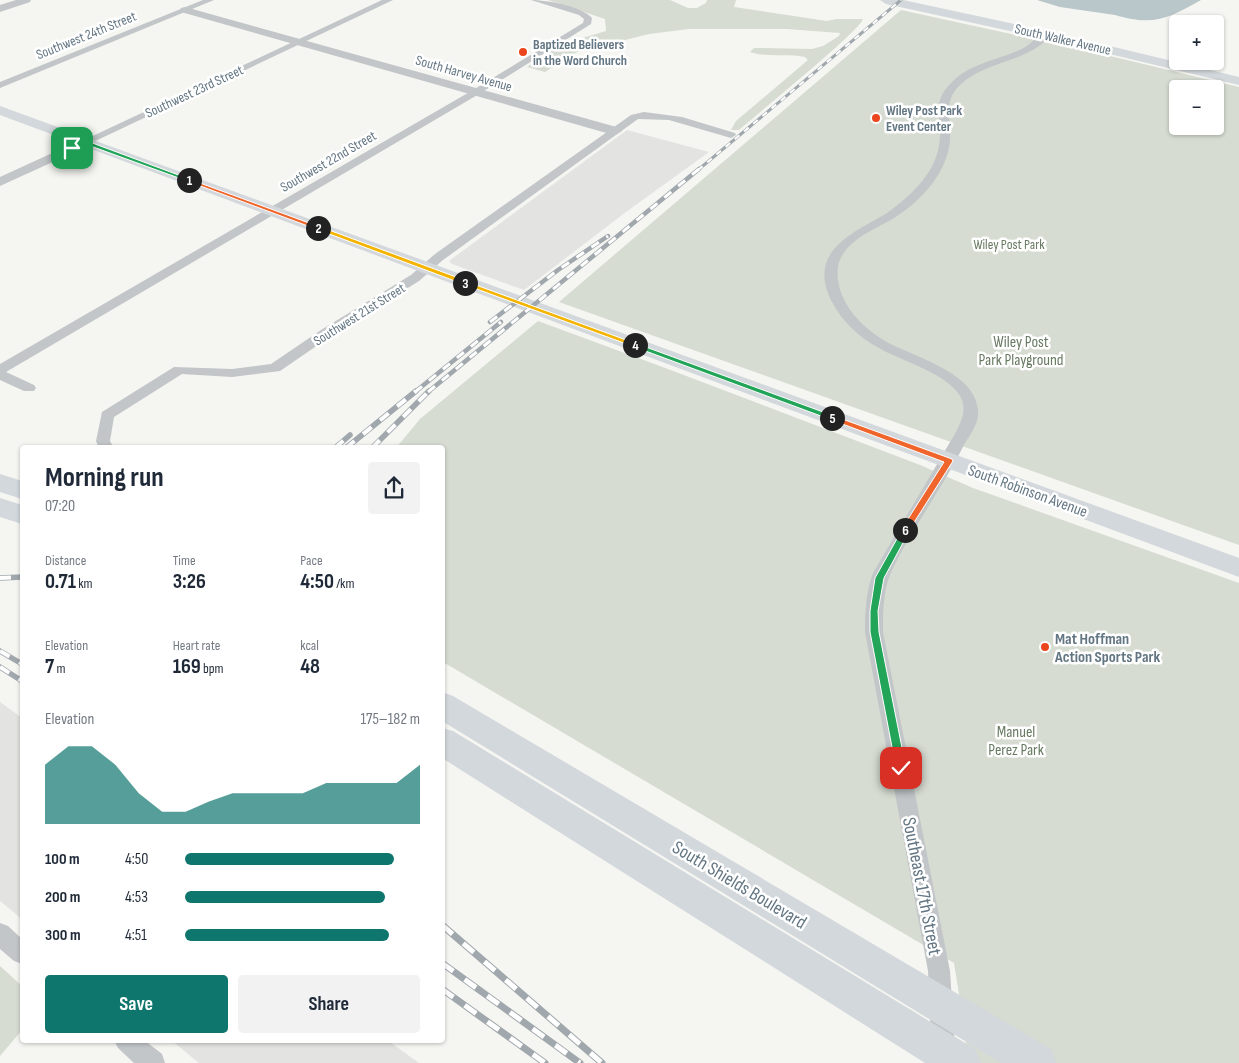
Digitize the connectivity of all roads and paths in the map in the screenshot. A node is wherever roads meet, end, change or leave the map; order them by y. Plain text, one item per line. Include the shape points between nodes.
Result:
1 (26, 0) edge
2 (210, 0) edge
3 (389, 0) edge
4 (535, 0) edge
5 (886, 0) edge
6 (0, 9) edge
7 (185, 10) junction
8 (588, 18) joint
9 (1047, 34) junction
10 (299, 42) junction
11 (1239, 82) edge
12 (0, 85) edge
13 (476, 92) junction
14 (0, 110) edge
15 (615, 131) junction
16 (731, 135) dead end
17 (85, 142) junction
18 (0, 182) edge
19 (272, 211) junction
20 (426, 268) junction
21 (0, 370) edge
22 (0, 375) edge
23 (29, 388) dead end
24 (105, 445) edge
25 (949, 461) junction
26 (0, 483) edge
27 (20, 489) edge
28 (0, 506) edge
29 (20, 514) edge
30 (1239, 568) edge
31 (445, 707) edge
32 (445, 743) edge
33 (0, 934) edge
34 (20, 951) edge
35 (130, 1043) edge
36 (153, 1063) edge
37 (944, 1063) edge
38 (961, 1063) edge
39 (1037, 1063) edge

1 - 6 street
2 - 7 street, Southwest 24th Street
3 - 10 street, Southwest 23rd Street
4 - 8 street via 582,13
5 - 9 main road, South Walker Avenue
7 - 10 street, South Harvey Avenue
7 - 12 street, Southwest 24th Street
8 - 13 street, Southwest 22nd Street via 587,24
9 - 11 main road, South Walker Avenue
9 - 25 street via 1035,47 986,65 956,82 942,104 944,141 942,156 933,175 897,211 847,241 832,267 832,287 840,306 863,331 887,347 941,371 968,396 971,414
10 - 13 street, South Harvey Avenue
10 - 17 street, Southwest 23rd Street
13 - 15 street, South Harvey Avenue
13 - 19 street, Southwest 22nd Street
14 - 17 main road, South Robinson Avenue
15 - 16 street via 635,117 650,114
15 - 20 street, Southwest 21st Street
17 - 18 street, Southwest 23rd Street
17 - 19 main road, South Robinson Avenue
19 - 20 main road, South Robinson Avenue
19 - 21 street, Southwest 22nd Street
20 - 24 street, Southwest 21st Street via 274,368 232,373 179,370 107,415 103,441
20 - 25 main road, South Robinson Avenue
22 - 23 street
25 - 30 main road, South Robinson Avenue
25 - 37 street, Southeast 17th Street via 882,572 874,611 874,632 939,972
26 - 27 main road
28 - 29 main road
31 - 39 main road, South Shields Boulevard
32 - 38 main road, South Shields Boulevard
33 - 34 street
35 - 36 street

